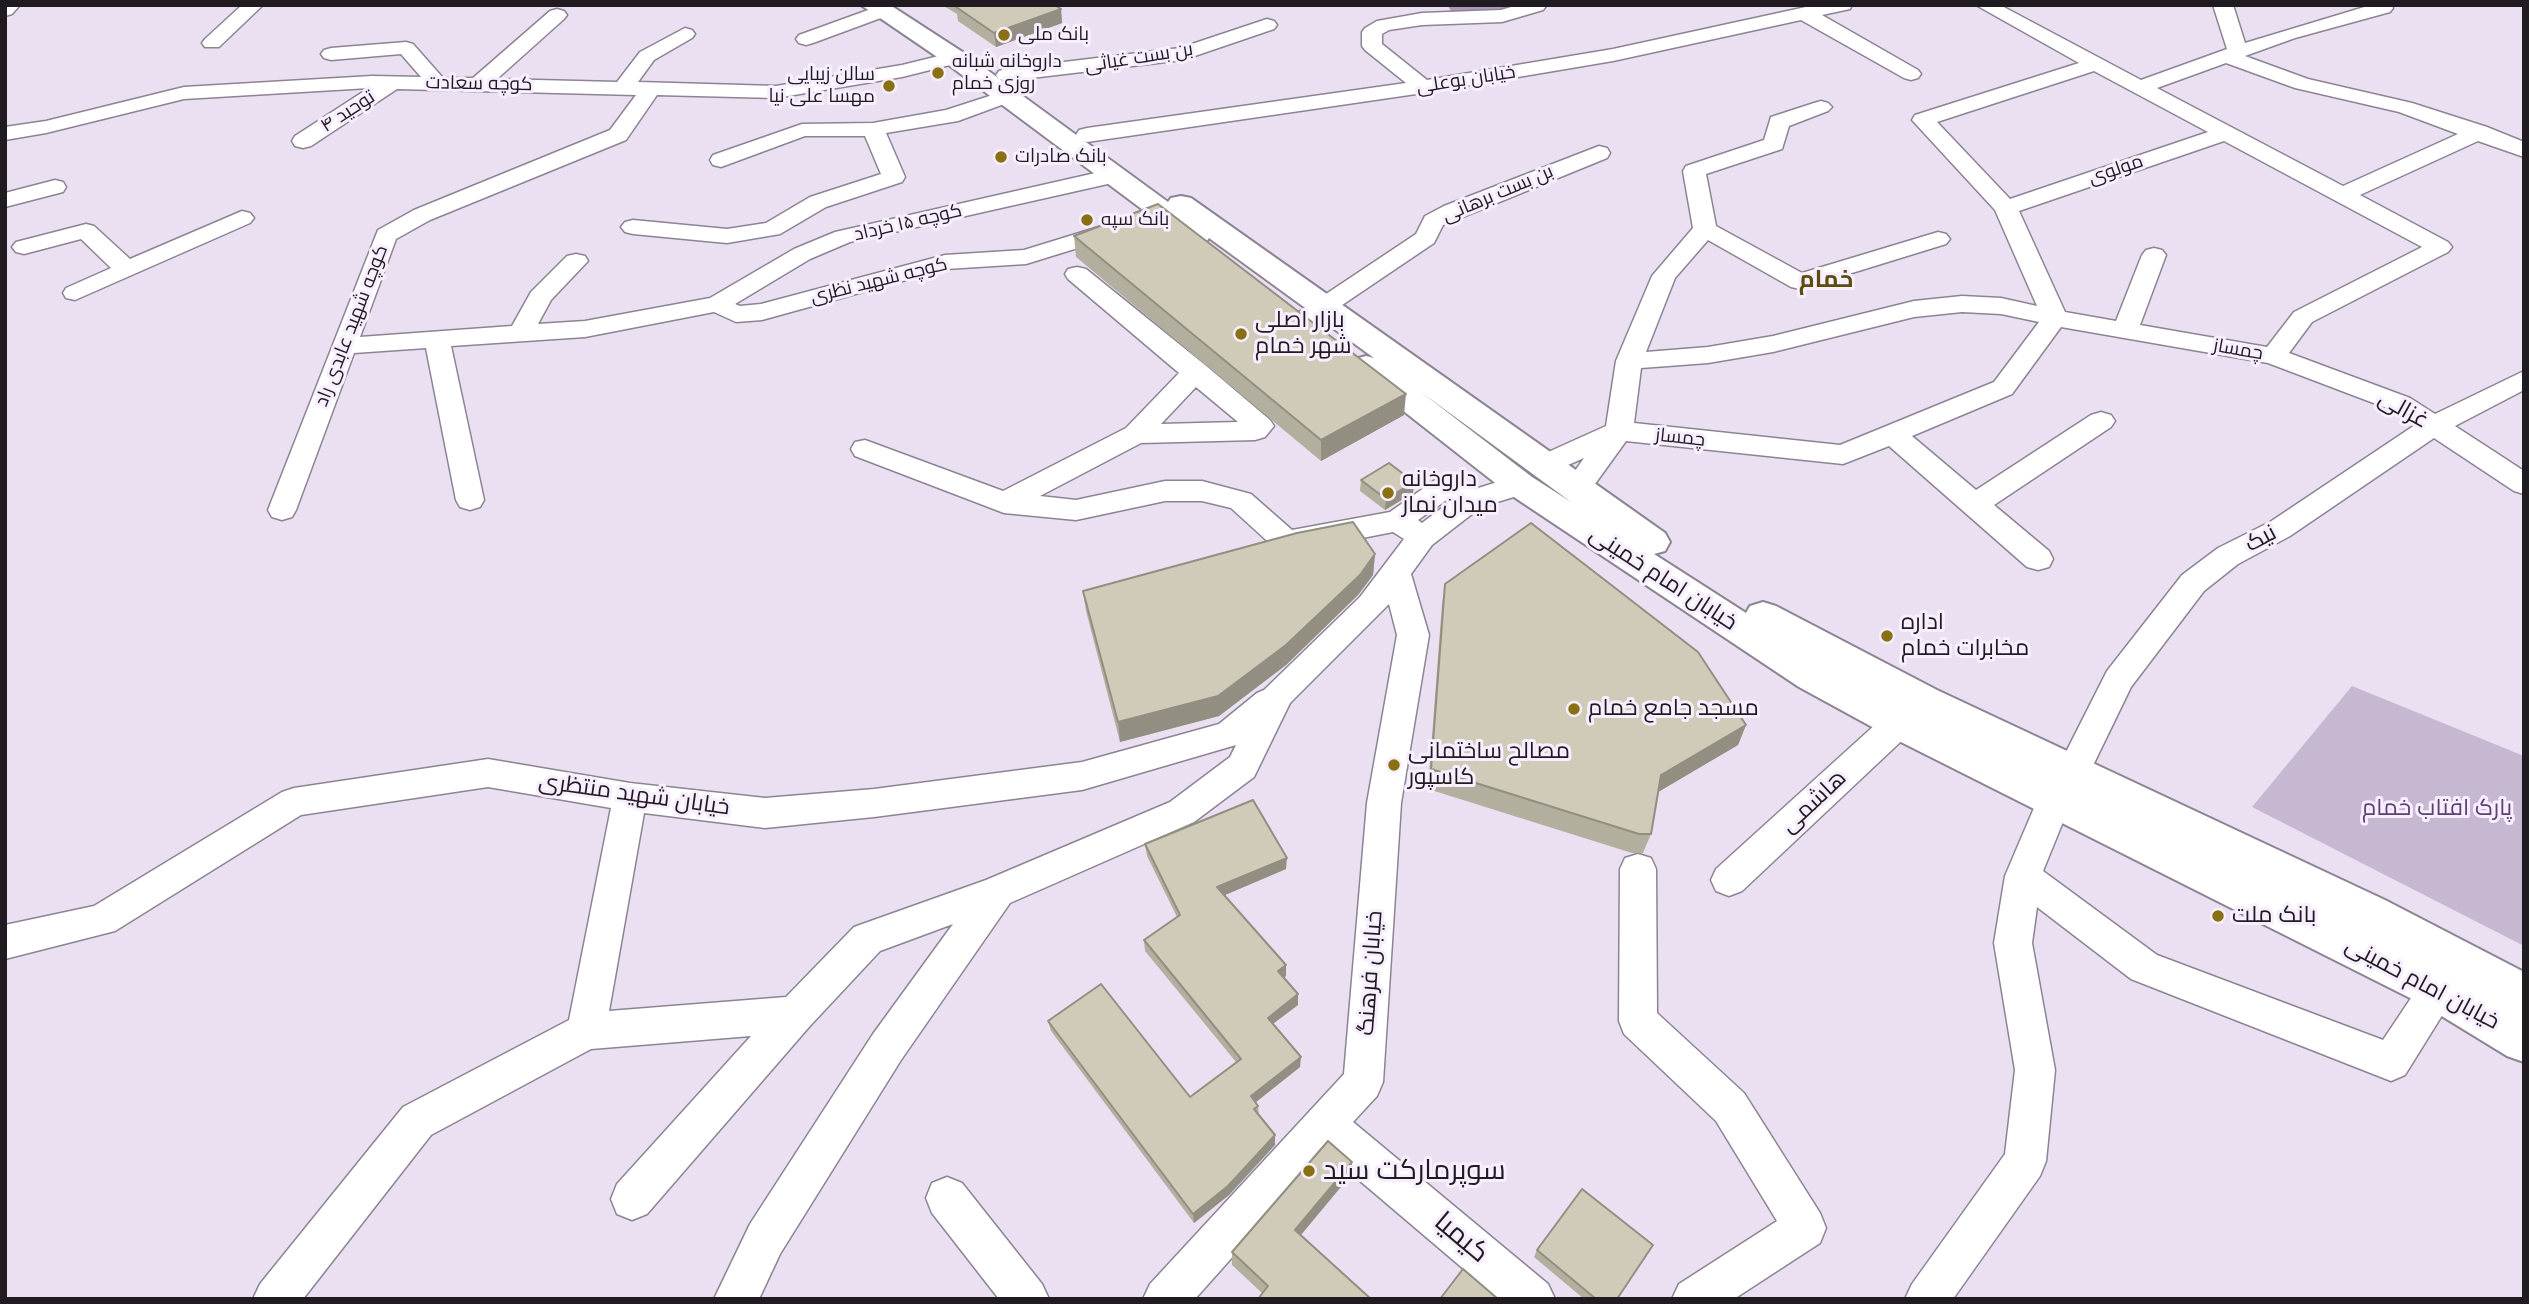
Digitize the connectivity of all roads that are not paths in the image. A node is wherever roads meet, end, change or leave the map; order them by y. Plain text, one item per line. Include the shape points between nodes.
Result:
1 (11, 5) edge
2 (254, 5) edge
3 (1423, 5) edge
4 (1746, 5) edge
5 (1843, 5) edge
6 (1985, 5) edge
7 (2222, 5) edge
8 (2380, 5) edge
9 (1536, 6) edge
10 (886, 7) edge
11 (5, 9) edge
12 (1805, 14) junction
13 (557, 15) dead end
14 (1502, 16) junction
15 (1775, 20) junction
16 (1268, 25) dead end
17 (685, 34) dead end
18 (806, 39) dead end
19 (212, 43) dead end
20 (331, 54) dead end
21 (2232, 54) junction
22 (956, 58) junction
23 (2096, 64) junction
24 (1911, 74) dead end
25 (393, 82) junction
26 (437, 83) junction
27 (479, 84) junction
28 (1007, 86) junction
29 (1423, 87) junction
30 (2140, 87) junction
31 (622, 88) junction
32 (651, 89) junction
33 (1821, 107) dead end
34 (873, 129) junction
35 (2479, 132) junction
36 (2225, 133) junction
37 (5, 134) edge
38 (1087, 135) junction
39 (303, 141) dead end
40 (2524, 150) edge
41 (1599, 153) dead end
42 (721, 160) dead end
43 (1113, 176) junction
44 (55, 187) dead end
45 (2343, 195) junction
46 (5, 200) edge
47 (2006, 208) junction
48 (1165, 212) junction
49 (242, 218) dead end
50 (633, 227) dead end
51 (1704, 229) junction
52 (1938, 239) dead end
53 (24, 247) dead end
54 (2154, 255) dead end
55 (576, 261) dead end
56 (127, 270) junction
57 (1077, 274) dead end
58 (75, 293) dead end
59 (717, 304) junction
60 (1315, 314) junction
61 (2055, 318) junction
62 (2125, 330) junction
63 (521, 333) junction
64 (438, 340) junction
65 (344, 346) junction
66 (2273, 356) junction
67 (1629, 361) junction
68 (1196, 372) junction
69 (2524, 379) edge
70 (2101, 421) dead end
71 (2433, 426) junction
72 (1619, 431) junction
73 (1136, 433) junction
74 (1892, 434) junction
75 (865, 449) dead end
76 (1497, 449) junction
77 (1532, 475) junction
78 (2524, 484) edge
79 (1577, 488) junction
80 (1460, 493) junction
81 (470, 500) dead end
82 (1004, 502) junction
83 (1975, 504) junction
84 (282, 510) dead end
85 (1411, 529) junction
86 (2038, 559) dead end
87 (1396, 575) junction
88 (1278, 695) junction
89 (1899, 723) junction
90 (2063, 788) junction
91 (630, 797) junction
92 (1638, 869) dead end
93 (2023, 876) junction
94 (1729, 880) dead end
95 (997, 892) junction
96 (5, 942) edge
97 (2438, 989) junction
98 (2524, 996) edge
99 (794, 1014) junction
100 (586, 1031) junction
101 (2524, 1040) edge
102 (1324, 1124) junction
103 (947, 1198) dead end
104 (632, 1199) dead end
105 (275, 1299) edge
106 (736, 1299) edge
107 (1027, 1299) edge
108 (1165, 1299) edge
109 (1533, 1299) edge
110 (1694, 1299) edge
111 (1927, 1299) edge

1 - 11 street
2 - 19 street
3 - 14 street
4 - 15 street
5 - 12 street, خیابان بوعلی
6 - 23 street, چمساز
7 - 21 street
8 - 21 street via 2383,8
9 - 14 street
10 - 18 street
10 - 22 main road, خیابان امام خمینی
10 - 28 main road, خیابان امام خمینی
12 - 15 street, خیابان بوعلی
12 - 24 street
13 - 27 street
14 - 29 street via 1422,19 1384,25 1372,32 1372,46
15 - 29 street, خیابان بوعلی via 1613,55
16 - 28 street, بن بست غیاثی via 1183,54
17 - 31 street via 647,56
20 - 26 street via 405,48
21 - 30 street
21 - 35 street via 2302,84 2405,107
22 - 28 main road, خیابان امام خمینی
22 - 32 street, کوچه سعادت via 776,92
23 - 30 street, چمساز
23 - 47 street via 1923,120
25 - 26 street, کوچه سعادت
25 - 37 street, کوچه سعادت via 184,93
25 - 39 street, توحید ۴
26 - 27 street, کوچه سعادت
27 - 31 street, کوچه سعادت
28 - 34 street, بن بست غیاثی via 950,116
28 - 38 main road, خیابان امام خمینی
28 - 43 main road, خیابان امام خمینی
29 - 38 street, خیابان بوعلی
30 - 36 street, چمساز
31 - 32 street, کوچه سعادت
32 - 65 street, کوچه شهید عابدی راد via 618,135 386,234
33 - 51 street via 1779,122 1774,144 1694,171
34 - 42 street, بن بست غیاثی via 802,130
34 - 50 street via 894,177 818,202 772,229 727,236
35 - 40 street
35 - 45 street
36 - 45 street, چمساز
36 - 47 street, مولوی
38 - 60 main road, خیابان امام خمینی
41 - 60 street, بن بست برهانی via 1433,221 1426,238
43 - 48 main road, خیابان امام خمینی
43 - 59 street, کوچه ۱۵ خرداد via 843,237 802,254
44 - 46 street
45 - 66 street, چمساز via 2440,247 2303,317
47 - 61 street
48 - 59 street, کوچه شهید نظری via 1026,257 945,262 762,312 736,314
48 - 60 main road, خیابان امام خمینی
49 - 56 street
51 - 52 street via 1800,282
51 - 67 street via 1664,276
53 - 56 street via 86,231
54 - 62 street
55 - 63 street via 540,297
56 - 58 street
57 - 68 street
59 - 63 street via 585,329
60 - 76 main road, خیابان امام خمینی
61 - 62 street, چمساز
61 - 67 street via 2001,306 1962,304 1914,309 1760,347
61 - 74 street, چمساز via 2003,388
62 - 66 street, چمساز
63 - 64 street
64 - 65 street
64 - 81 street
65 - 84 street, کوچه شهید عابدی راد
66 - 71 street, غزالی via 2400,404
67 - 72 street
68 - 73 street
68 - 73 street via 1259,429
69 - 71 street, نیک
70 - 83 street
71 - 78 street, غزالی
71 - 90 street, نیک via 2193,583 2118,680
72 - 74 street, چمساز via 1843,455
72 - 77 street
72 - 79 street
73 - 82 street
74 - 83 street
75 - 82 street
76 - 77 main road, خیابان امام خمینی
76 - 80 street
77 - 79 main road, خیابان امام خمینی
77 - 80 street
77 - 89 main road, خیابان امام خمینی via 1813,676
79 - 90 main road, خیابان امام خمینی via 1749,607
80 - 85 street
82 - 85 street via 1076,510 1165,491 1202,492 1241,501 1286,542
83 - 86 street
85 - 87 street
87 - 88 street
87 - 102 street, خیابان فرهنگ via 1413,635 1384,803 1363,1082
88 - 91 street, خیابان شهید منتظری via 1230,734 1082,776 765,813
88 - 95 street via 1242,767 1182,812
89 - 90 main road, خیابان امام خمینی
89 - 94 street, هاشمی
90 - 93 street, نیک
90 - 97 main road, خیابان امام خمینی
90 - 98 main road, خیابان امام خمینی via 2369,914
91 - 96 street, خیابان شهید منتظری via 488,773 294,802 102,920
91 - 100 street
92 - 110 street via 1638,1021 1730,1107 1805,1228
93 - 97 street via 2144,967 2391,1062
93 - 111 street, نیک via 2012,943 2035,1070 2025,1161
95 - 99 street via 867,939
95 - 106 street via 887,1047 765,1239
97 - 101 main road, خیابان امام خمینی
99 - 100 street
99 - 104 street
100 - 105 street via 417,1121
102 - 108 street, خیابان فرهنگ
102 - 109 street, کیمیا
103 - 107 street

